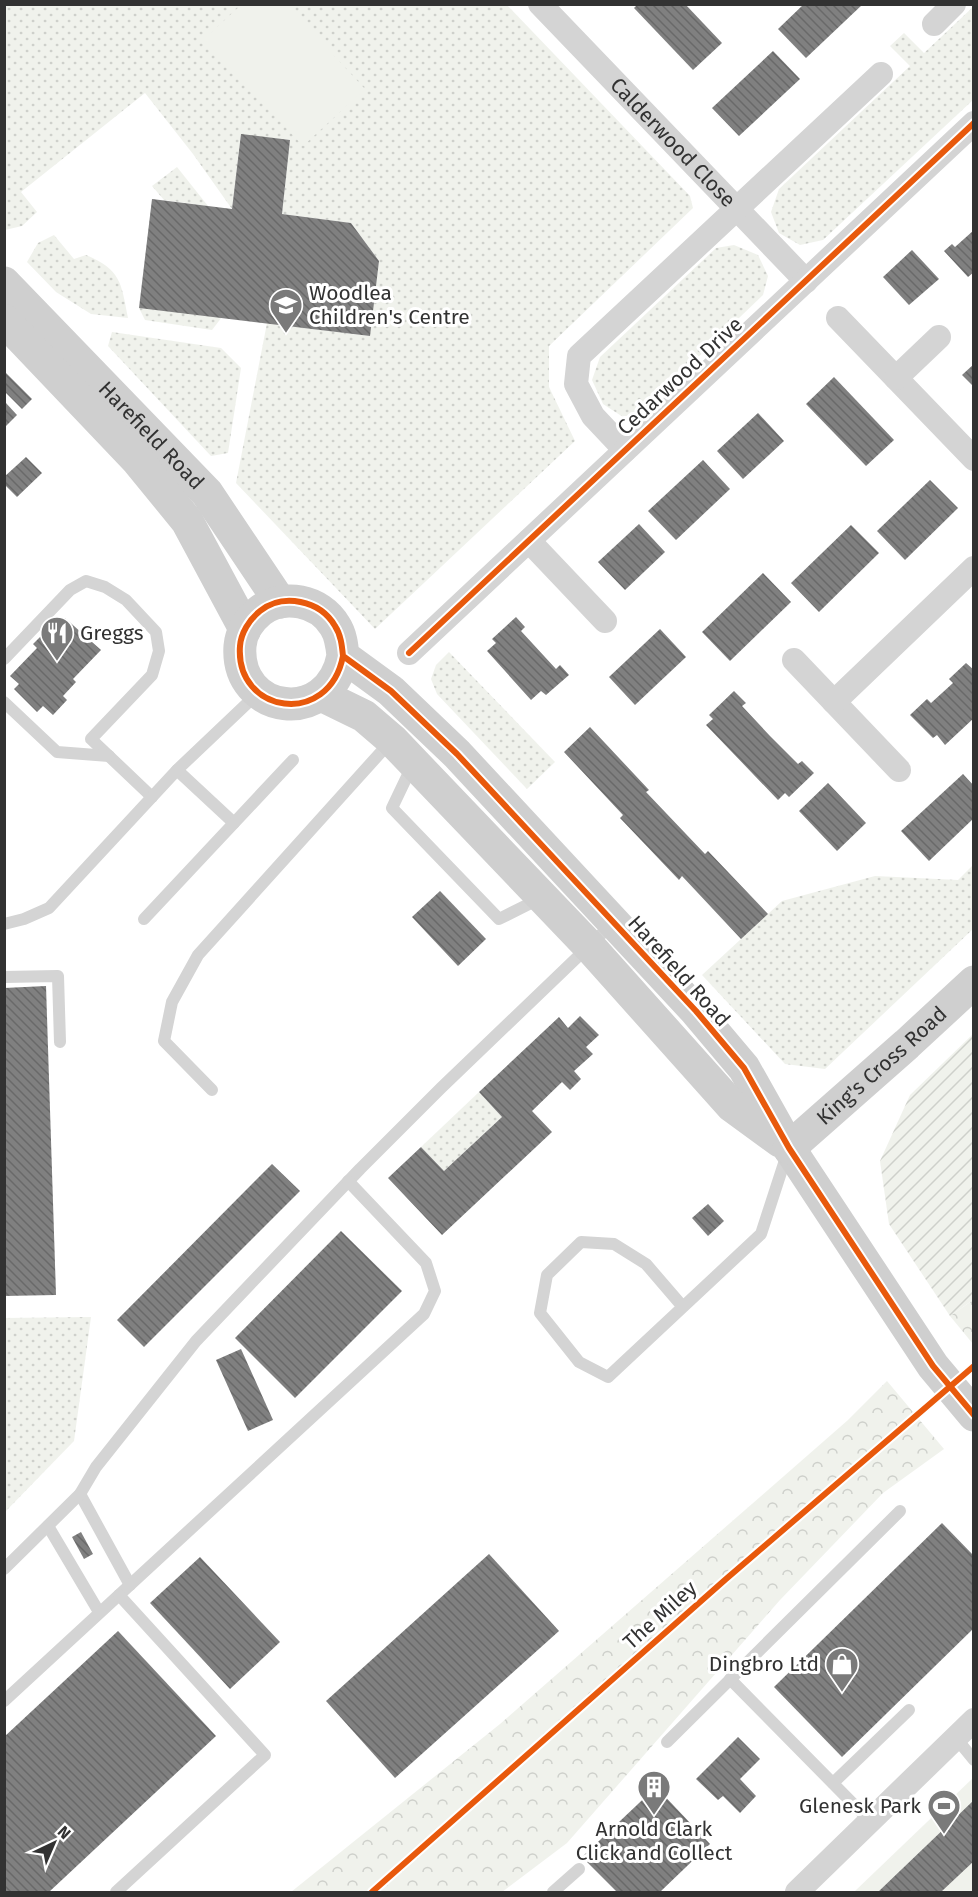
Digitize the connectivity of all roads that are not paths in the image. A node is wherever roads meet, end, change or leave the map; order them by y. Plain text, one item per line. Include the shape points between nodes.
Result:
1 (540, 4) edge
2 (954, 4) edge
3 (934, 24) dead end
4 (881, 74) dead end
5 (974, 123) edge
6 (736, 209) junction
7 (806, 281) junction
8 (4, 283) edge
9 (838, 318) dead end
10 (4, 320) edge
11 (939, 337) dead end
12 (896, 378) junction
13 (626, 450) junction
14 (974, 459) edge
15 (529, 541) junction
16 (974, 568) edge
17 (280, 602) junction
18 (604, 621) dead end
19 (245, 629) junction
20 (409, 653) dead end
21 (343, 656) junction
22 (4, 659) edge
23 (794, 660) dead end
24 (259, 692) junction
25 (321, 695) junction
26 (4, 702) edge
27 (834, 702) junction
28 (403, 752) junction
29 (109, 756) junction
30 (294, 760) dead end
31 (177, 770) junction
32 (899, 770) dead end
33 (152, 797) junction
34 (234, 823) junction
35 (542, 897) junction
36 (144, 919) dead end
37 (613, 923) junction
38 (4, 924) edge
39 (589, 946) junction
40 (4, 977) edge
41 (974, 982) edge
42 (60, 1042) dead end
43 (212, 1090) dead end
44 (789, 1148) junction
45 (348, 1181) junction
46 (683, 1307) junction
47 (974, 1415) edge
48 (80, 1494) junction
49 (900, 1511) dead end
50 (48, 1526) junction
51 (4, 1569) edge
52 (130, 1585) junction
53 (118, 1595) junction
54 (99, 1612) junction
55 (730, 1679) junction
56 (4, 1701) edge
57 (909, 1710) dead end
58 (974, 1720) edge
59 (956, 1738) junction
60 (667, 1742) dead end
61 (974, 1760) edge
62 (833, 1783) junction
63 (870, 1821) junction
64 (579, 1869) dead end
65 (116, 1893) edge
66 (553, 1893) edge
67 (797, 1893) edge

1 - 6 street, Calderwood Close
2 - 3 street
4 - 6 street, Cedarwood Drive
5 - 7 street, Cedarwood Drive
6 - 7 street, Calderwood Close
6 - 13 street, Cedarwood Drive via 579,356 576,384 593,416
7 - 13 street, Cedarwood Drive
8 - 17 street, Harefield Road via 207,493
9 - 12 street
10 - 19 street, Harefield Road via 138,461 187,520
11 - 12 street
12 - 14 street
13 - 15 street, Cedarwood Drive
15 - 18 street
15 - 20 street, Cedarwood Drive
16 - 27 street
17 - 19 street via 259,612
17 - 21 street via 296,601 325,613 341,640
19 - 24 street via 240,642 242,670
21 - 25 street via 336,678
21 - 37 street, Harefield Road via 391,692 457,754
22 - 29 lane via 70,590 86,581 105,586 126,600 156,632 159,651 152,675 91,739
23 - 27 street
24 - 25 street via 273,701 289,704
24 - 31 lane
25 - 28 street, Harefield Road via 364,716
26 - 29 lane via 57,752
27 - 32 street
28 - 35 street, Harefield Road
28 - 35 lane via 393,808 499,919
28 - 43 lane via 198,955 172,1002 164,1041
29 - 33 lane
30 - 34 lane
31 - 33 lane
31 - 34 lane
33 - 38 lane via 49,908
34 - 36 lane
35 - 39 street, Harefield Road
37 - 39 lane
37 - 44 street, Harefield Road via 744,1068
39 - 44 street, Harefield Road via 732,1106
39 - 45 lane
40 - 42 lane via 58,976
41 - 44 street, King's Cross Road
44 - 46 lane via 761,1234
44 - 47 street, Harefield Road via 933,1366
45 - 48 lane via 196,1341 96,1467
45 - 52 lane via 426,1263 435,1291 424,1314
46 - 46 lane via 608,1377 579,1362 540,1313 547,1275 581,1242 614,1244 646,1264
48 - 50 lane
48 - 52 lane
49 - 55 lane
50 - 51 lane
50 - 54 lane
52 - 53 lane
53 - 54 lane
53 - 65 lane via 265,1755
54 - 56 lane
55 - 60 lane
55 - 62 lane
57 - 62 lane
58 - 59 street
59 - 61 lane
59 - 63 street
62 - 63 lane
63 - 67 street
64 - 66 lane

